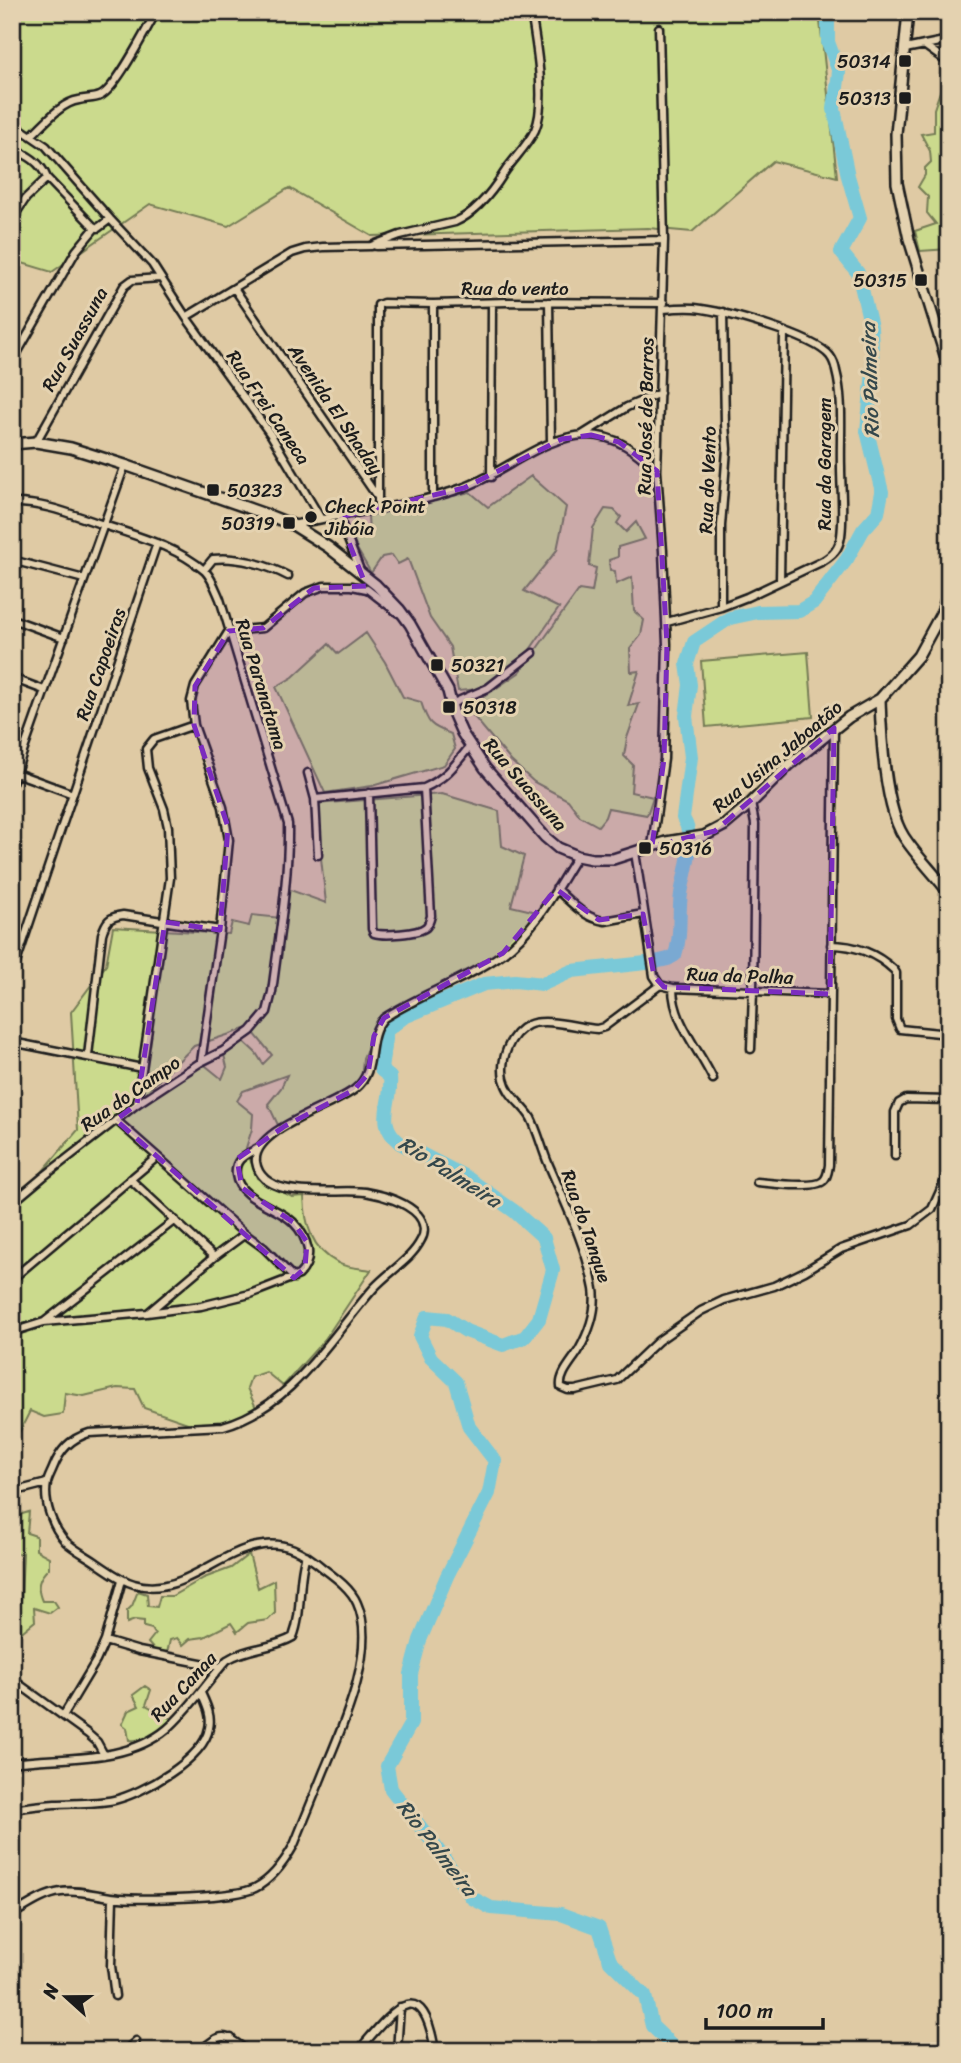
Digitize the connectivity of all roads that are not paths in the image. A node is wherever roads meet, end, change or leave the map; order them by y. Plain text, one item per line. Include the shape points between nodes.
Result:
1 (531, 12) edge
2 (908, 12) edge
3 (154, 16) dead end
4 (659, 28) dead end
5 (949, 40) edge
6 (924, 45) junction
7 (905, 49) junction
8 (949, 63) edge
9 (12, 123) edge
10 (32, 135) junction
11 (12, 148) edge
12 (47, 178) junction
13 (13, 217) edge
14 (110, 219) junction
15 (95, 228) junction
16 (664, 240) junction
17 (371, 246) junction
18 (160, 278) junction
19 (234, 288) junction
20 (549, 302) junction
21 (492, 303) junction
22 (433, 304) junction
23 (664, 306) junction
24 (723, 312) junction
25 (186, 317) junction
26 (784, 332) junction
27 (12, 362) edge
28 (949, 368) edge
29 (660, 393) junction
30 (581, 436) junction
31 (36, 442) junction
32 (551, 443) junction
33 (12, 444) edge
34 (125, 465) junction
35 (657, 471) junction
36 (491, 477) junction
37 (377, 497) junction
38 (433, 497) junction
39 (12, 503) edge
40 (378, 508) junction
41 (339, 517) junction
42 (321, 519) junction
43 (104, 525) junction
44 (293, 525) junction
45 (157, 543) junction
46 (12, 560) edge
47 (204, 570) junction
48 (360, 571) junction
49 (288, 576) dead end
50 (84, 579) junction
51 (780, 581) junction
52 (949, 590) edge
53 (721, 607) junction
54 (12, 619) edge
55 (667, 622) junction
56 (410, 624) junction
57 (229, 631) junction
58 (65, 638) junction
59 (533, 653) dead end
60 (12, 678) edge
61 (44, 690) junction
62 (880, 699) junction
63 (452, 704) junction
64 (194, 725) junction
65 (834, 728) junction
66 (470, 746) junction
67 (16, 773) junction
68 (308, 773) dead end
69 (12, 782) edge
70 (424, 788) junction
71 (369, 793) junction
72 (73, 794) junction
73 (315, 799) junction
74 (751, 803) junction
75 (692, 838) joint
76 (652, 846) junction
77 (635, 852) junction
78 (318, 855) dead end
79 (577, 856) junction
80 (556, 889) junction
81 (949, 893) edge
82 (643, 914) junction
83 (165, 922) junction
84 (220, 930) junction
85 (831, 945) junction
86 (12, 975) edge
87 (660, 985) junction
88 (673, 988) junction
89 (753, 991) junction
90 (830, 994) junction
91 (267, 1012) joint
92 (949, 1034) edge
93 (12, 1042) edge
94 (751, 1049) dead end
95 (88, 1056) junction
96 (201, 1062) junction
97 (142, 1068) junction
98 (713, 1079) dead end
99 (949, 1100) edge
100 (137, 1104) junction
101 (116, 1120) junction
102 (258, 1149) junction
103 (895, 1156) dead end
104 (157, 1157) junction
105 (949, 1171) edge
106 (130, 1179) junction
107 (757, 1182) dead end
108 (12, 1203) edge
109 (175, 1220) junction
110 (245, 1234) junction
111 (214, 1257) junction
112 (294, 1278) junction
113 (12, 1279) edge
114 (147, 1314) junction
115 (44, 1322) junction
116 (12, 1332) edge
117 (47, 1483) junction
118 (12, 1492) edge
119 (306, 1555) junction
120 (122, 1580) junction
121 (105, 1641) junction
122 (221, 1667) junction
123 (12, 1679) edge
124 (201, 1693) junction
125 (63, 1716) junction
126 (104, 1755) junction
127 (12, 1763) edge
128 (12, 1809) edge
129 (113, 1898) junction
130 (12, 1915) edge
131 (115, 1996) dead end
132 (400, 2007) junction
133 (231, 2038) junction
134 (136, 2041) dead end
135 (125, 2051) edge
136 (200, 2051) edge
137 (230, 2051) edge
138 (247, 2051) edge
139 (358, 2051) edge
140 (397, 2051) edge
141 (435, 2051) edge

1 - 17 street via 541,105 533,134 485,198 463,218
2 - 7 street
3 - 10 street via 111,87 101,96 68,105
4 - 16 street, Rua José de Barros
5 - 6 street
6 - 7 street
6 - 8 street
7 - 28 street via 897,183 909,239
9 - 10 street, Rua Frei Caneca
10 - 14 street, Rua Frei Caneca
11 - 12 street via 37,163
12 - 13 street
12 - 15 street
14 - 15 street
14 - 18 street, Rua Frei Caneca
15 - 27 street via 76,251
16 - 17 street
16 - 23 street, Rua José de Barros
17 - 19 street via 305,249
18 - 25 street, Rua Frei Caneca
18 - 31 street, Rua Suassuna via 132,280 124,286
19 - 25 street
19 - 37 street, Avenida El Shaday
20 - 21 street, Rua do vento
20 - 23 street, Rua do vento
20 - 32 street, Rua do Vento
21 - 22 street, Rua do vento
21 - 36 street
22 - 37 street, Rua do vento via 378,305
22 - 38 street
23 - 24 street
23 - 29 street, Rua José de Barros
24 - 26 street
24 - 53 street, Rua do Vento via 727,449
25 - 42 street, Rua Frei Caneca via 271,435
26 - 51 street
26 - 51 street, Rua da Garagem via 828,353 837,372 841,537 833,554
29 - 30 street
29 - 35 street, Rua José de Barros
30 - 32 street
30 - 35 street via 619,442
31 - 33 street, Rua Suassuna
31 - 34 street, Rua Suassuna
32 - 36 street
34 - 43 street
34 - 44 street, Rua Suassuna
35 - 55 street, Rua José de Barros
36 - 38 street
37 - 40 street
38 - 40 street
39 - 43 street via 44,507
40 - 41 street
41 - 42 street
41 - 48 street
42 - 44 street
43 - 45 street
43 - 50 street
44 - 48 street, Rua Suassuna
45 - 47 street
45 - 72 street, Rua Capoeiras
46 - 50 street
47 - 49 street via 213,559 226,557
47 - 57 street, Rua Paranatama via 220,599
48 - 56 street, Rua Suassuna
50 - 58 street
51 - 53 street, Rua da Garagem
52 - 62 street, Rua Usina Jaboatão via 918,656
53 - 55 street, Rua da Garagem
54 - 58 street
55 - 76 street, Rua José de Barros via 664,759
56 - 57 street via 371,590 324,586 305,593 263,628
56 - 63 street, Rua Suassuna
57 - 64 street via 195,686 191,701
57 - 91 street, Rua Paranatama via 288,824 288,867
58 - 61 street
59 - 63 street via 488,688
60 - 61 street
61 - 67 street
62 - 65 street, Rua Usina Jaboatão
62 - 81 street via 889,787 898,824
63 - 66 street, Rua Suassuna
64 - 83 street via 154,739 146,749 168,827 170,878
64 - 84 street via 228,827
65 - 74 street, Rua Usina Jaboatão
65 - 85 street
66 - 70 street via 446,776
66 - 79 street, Rua Suassuna via 545,837
67 - 69 street
67 - 72 street
68 - 73 street
70 - 71 street
70 - 71 street via 431,916 423,929 393,934 376,934 372,929
71 - 73 street
72 - 86 street, Rua Capoeiras
73 - 78 street
74 - 75 street, Rua Usina Jaboatão via 715,831
74 - 89 street via 755,824
75 - 76 street, Rua Suassuna
76 - 77 street, Rua Suassuna
77 - 79 street, Rua Suassuna via 602,860
77 - 82 street
79 - 80 street
80 - 82 street via 586,915 599,920
80 - 102 street via 527,930 503,953 384,1018 374,1036 368,1074 354,1090 285,1126
82 - 87 street, Rua da Palha via 654,976
83 - 84 street
83 - 95 street via 123,915 108,919 102,934
83 - 97 street
84 - 96 street
85 - 90 street
85 - 92 street via 865,950 894,970 900,1029
87 - 88 street, Rua da Palha
87 - 105 street, Rua do Tanque via 604,1027 530,1024 515,1035 503,1060 508,1090 531,1119 576,1229 594,1292 587,1333 562,1376 561,1387 575,1390 618,1380 658,1341 701,1311 790,1279 841,1249 912,1225 932,1209
88 - 89 street, Rua da Palha
88 - 98 street via 676,1014
89 - 90 street, Rua da Palha
89 - 94 street
90 - 107 street via 827,1176 818,1184
91 - 96 street, Rua do Campo via 241,1039
93 - 95 street
95 - 97 street
96 - 100 street, Rua do Campo
97 - 100 street
99 - 103 street via 906,1099 899,1103
100 - 101 street, Rua do Campo
101 - 104 street
101 - 108 street, Rua do Campo
102 - 112 street via 239,1160 237,1179 251,1196 280,1212 302,1232 308,1255 305,1268
102 - 117 street via 258,1169 270,1182 303,1191 367,1192 401,1203 418,1215 423,1238 411,1255 374,1287 296,1381 258,1412 223,1426 76,1437 57,1459
104 - 106 street
104 - 110 street
106 - 109 street
106 - 113 street
109 - 111 street
109 - 115 street
110 - 111 street
110 - 112 street
111 - 114 street
112 - 114 street via 201,1306
114 - 115 street
115 - 116 street
117 - 118 street
117 - 120 street via 49,1508 58,1531
119 - 120 street via 280,1545 257,1546 169,1585 153,1587
119 - 122 street, Rua Canaa via 293,1637 236,1654
119 - 129 street via 357,1601 362,1647 343,1725 290,1853 270,1877 252,1889 199,1896
120 - 121 street
121 - 122 street
121 - 125 street
122 - 124 street, Rua Canaa
123 - 125 street
124 - 126 street, Rua Canaa via 154,1738
124 - 128 street via 210,1717 205,1742 160,1778 114,1800
125 - 126 street via 97,1742
126 - 127 street, Rua Canaa
129 - 130 street via 60,1892
129 - 131 street
132 - 139 street
132 - 140 street
132 - 141 street via 408,2003 420,2007
133 - 136 street via 221,2037
133 - 137 street
133 - 138 street
134 - 135 street

